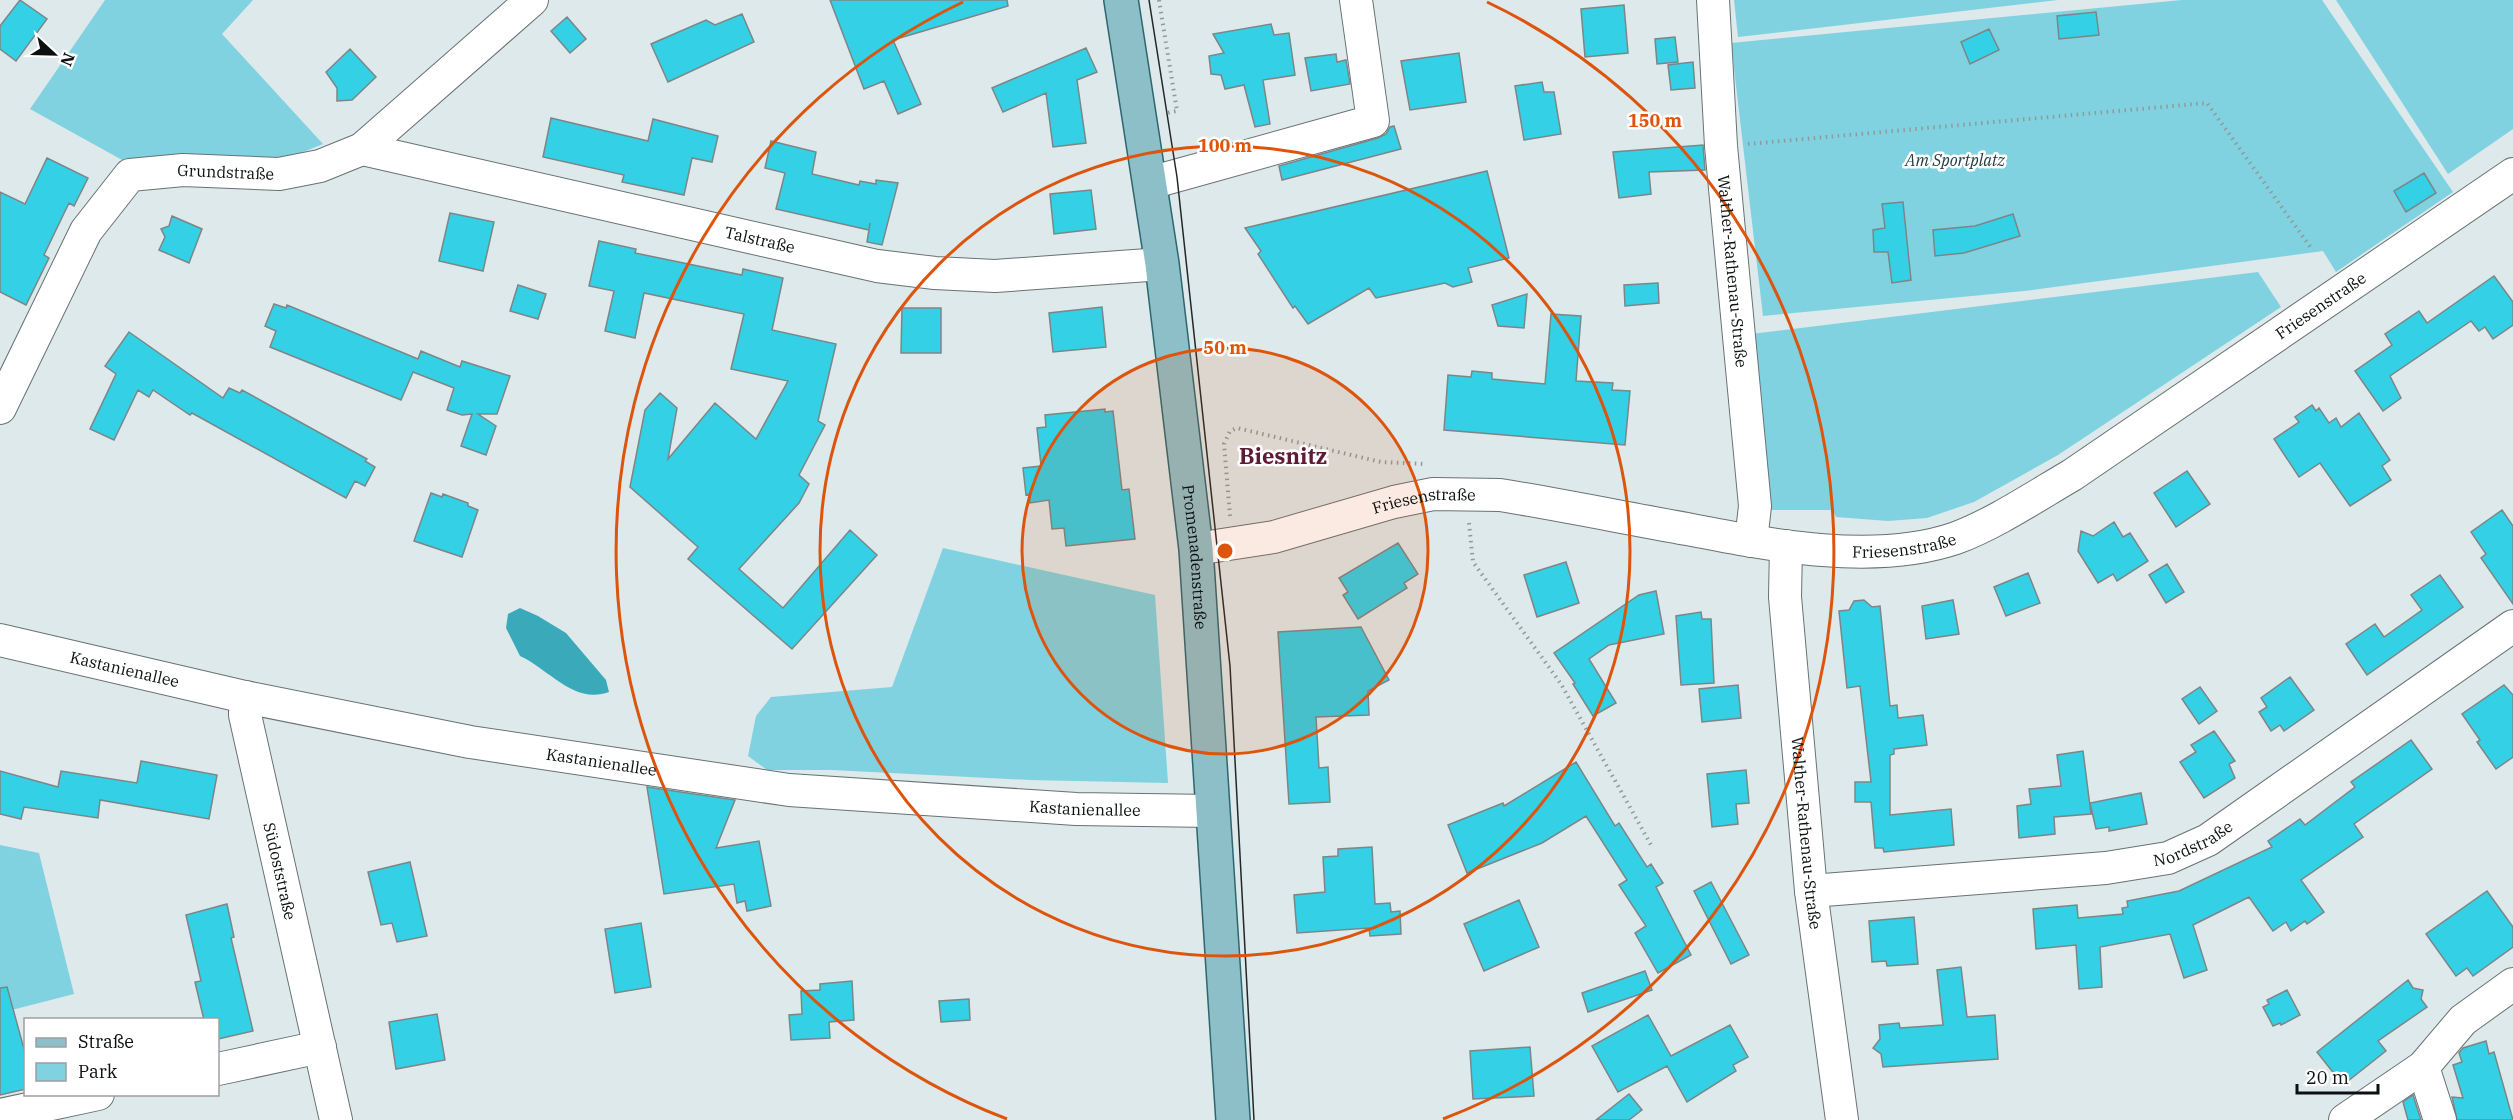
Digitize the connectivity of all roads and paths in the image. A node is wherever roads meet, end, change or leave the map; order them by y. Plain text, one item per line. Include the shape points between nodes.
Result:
1 (532, 0) edge
2 (1121, 0) edge
3 (1159, 0) edge
4 (1356, 0) edge
5 (1713, 0) edge
6 (1173, 84) dead end
7 (1721, 147) junction
8 (362, 149) junction
9 (2513, 174) edge
10 (1150, 183) junction
11 (2311, 248) dead end
12 (1162, 264) junction
13 (0, 408) edge
14 (1432, 494) junction
15 (1469, 514) dead end
16 (1751, 541) junction
17 (1232, 544) junction
18 (1786, 546) junction
19 (1196, 549) junction
20 (2513, 626) edge
21 (0, 640) edge
22 (245, 697) junction
23 (1212, 811) junction
24 (1651, 844) dead end
25 (1811, 891) junction
26 (2513, 984) edge
27 (320, 1047) junction
28 (2423, 1067) junction
29 (219, 1069) edge
30 (93, 1096) edge
31 (0, 1115) edge
32 (336, 1120) edge
33 (1233, 1120) edge
34 (1842, 1120) edge
35 (2345, 1120) edge
36 (2440, 1120) edge

1 - 8 street, Grundstraße
2 - 10 main road, Promenadenstraße
3 - 6 path
4 - 10 street via 1373,121
5 - 7 street, Walther-Rathenau-Straße
7 - 11 path via 2207,103
7 - 16 street, Walther-Rathenau-Straße via 1755,506
8 - 12 street, Talstraße via 877,266 995,276
8 - 13 street, Grundstraße via 320,166 279,174 183,170 129,175 86,231
9 - 18 street, Friesenstraße via 2072,475 1957,538 1920,548 1884,551
10 - 12 main road, Promenadenstraße
12 - 19 main road, Promenadenstraße
14 - 16 street, Friesenstraße via 1500,495
14 - 17 street, Friesenstraße via 1274,537
14 - 17 path via 1430,464 1381,462 1237,428 1225,437 1224,444
15 - 24 path via 1473,562 1561,684
16 - 18 street, Friesenstraße
17 - 19 street, Friesenstraße
18 - 25 street, Walther-Rathenau-Straße via 1785,597
19 - 23 main road, Promenadenstraße
20 - 25 street, Nordstraße via 2208,840 2168,858 2106,868
21 - 22 street, Kastanienallee
22 - 23 street, Kastanienallee via 470,742 789,790 1076,809
22 - 27 street, Südoststraße via 245,715
23 - 33 main road, Promenadenstraße
25 - 34 street, Walther-Rathenau-Straße
26 - 28 street via 2463,1020
27 - 29 street
27 - 32 street, Südoststraße
28 - 35 street
28 - 36 street
30 - 31 street

